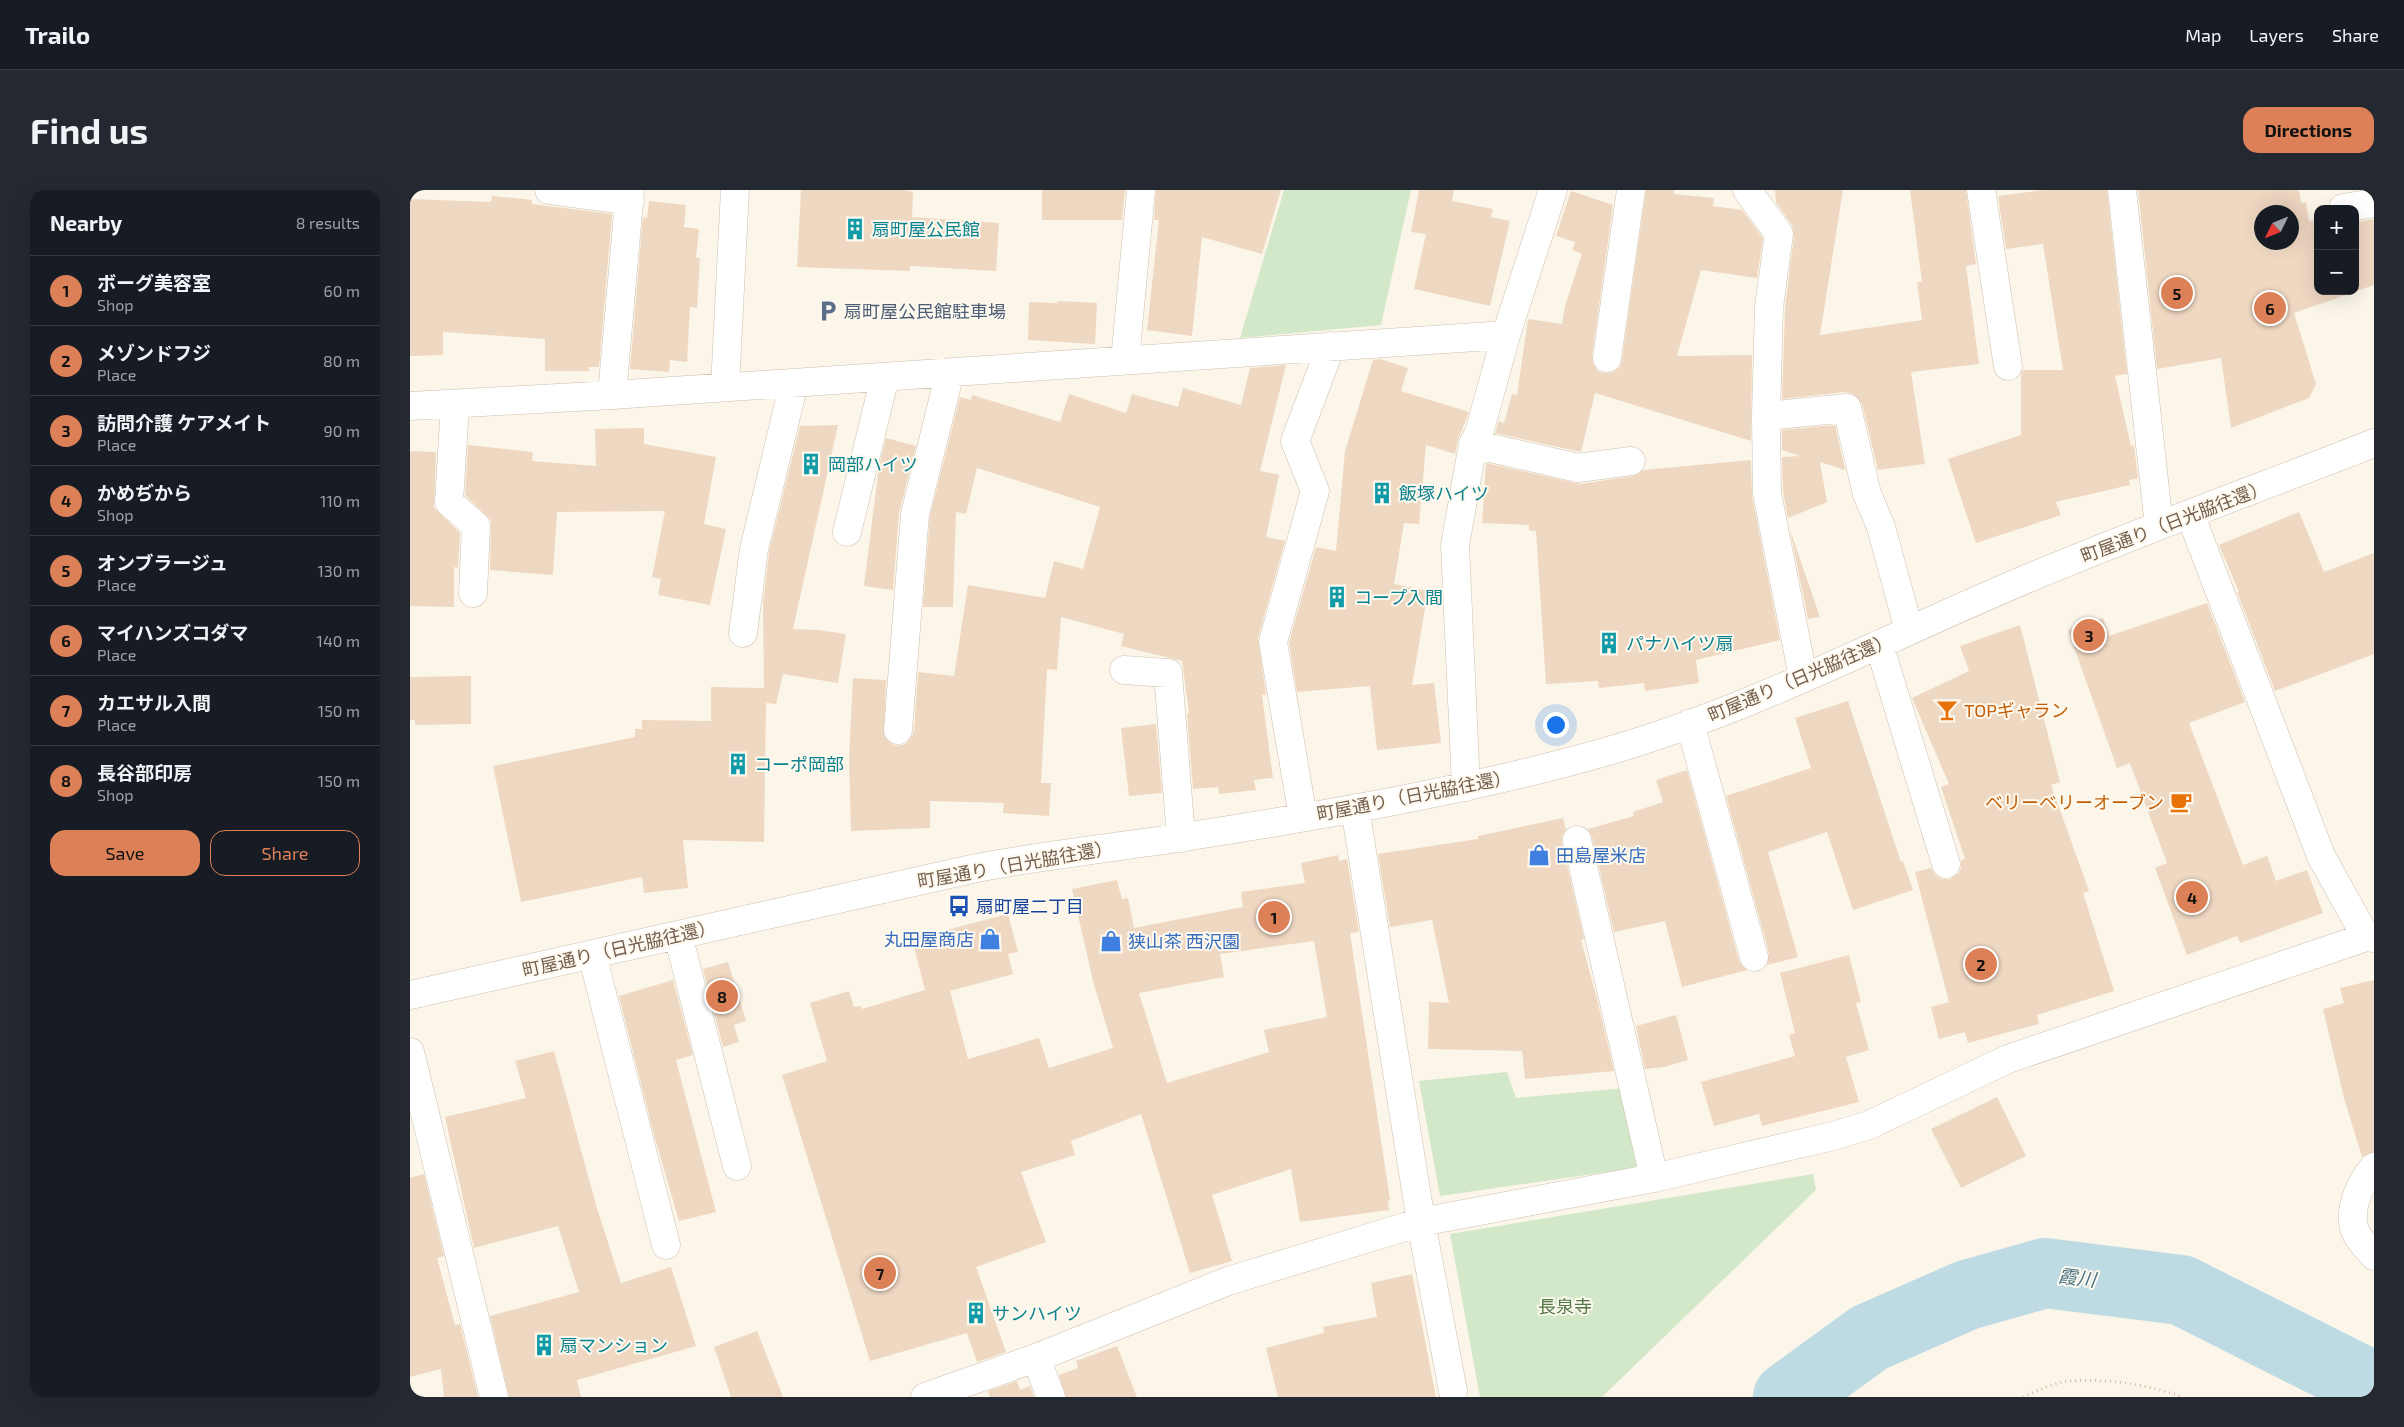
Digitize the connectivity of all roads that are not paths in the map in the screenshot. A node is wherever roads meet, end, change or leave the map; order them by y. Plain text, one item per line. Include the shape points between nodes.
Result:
1 (548, 190) edge
2 (735, 190) edge
3 (1141, 190) edge
4 (1553, 190) edge
5 (1631, 190) edge
6 (1747, 190) edge
7 (1981, 190) edge
8 (2122, 190) edge
9 (630, 196) edge
10 (2374, 203) edge
11 (2359, 205) edge
12 (1506, 335) junction
13 (1331, 346) junction
14 (1607, 358) dead end
15 (1125, 360) junction
16 (2008, 366) dead end
17 (950, 372) junction
18 (885, 377) junction
19 (794, 383) junction
20 (725, 388) junction
21 (612, 396) junction
22 (455, 404) junction
23 (410, 406) edge
24 (1766, 416) junction
25 (2374, 443) edge
26 (1473, 444) junction
27 (1631, 461) dead end
28 (2190, 514) junction
29 (2159, 526) junction
30 (848, 532) dead end
31 (473, 593) dead end
32 (1909, 630) junction
33 (743, 632) dead end
34 (1879, 644) junction
35 (1124, 670) dead end
36 (1803, 677) junction
37 (1690, 723) junction
38 (898, 730) dead end
39 (1466, 787) junction
40 (1355, 808) junction
41 (1303, 817) junction
42 (1181, 838) junction
43 (1577, 840) dead end
44 (1946, 864) dead end
45 (678, 935) junction
46 (2370, 937) edge
47 (592, 954) junction
48 (1754, 957) dead end
49 (410, 995) edge
50 (410, 1052) edge
51 (736, 1166) dead end
52 (2374, 1166) edge
53 (1654, 1178) junction
54 (1421, 1222) junction
55 (666, 1245) dead end
56 (2374, 1256) edge
57 (1036, 1358) junction
58 (1453, 1391) dead end
59 (955, 1392) edge
60 (494, 1397) edge
61 (925, 1397) edge
62 (1051, 1397) edge

1 - 9 street
2 - 20 street
3 - 15 street
4 - 12 street
5 - 14 street
6 - 24 street via 1779,234 1769,307
7 - 16 street
8 - 29 street
9 - 21 street
10 - 11 street
12 - 13 street
12 - 26 street via 1479,433
13 - 15 street
13 - 41 street via 1295,441 1315,491 1273,642
15 - 17 street
17 - 18 street
17 - 38 street via 915,514
18 - 19 street
18 - 30 street
19 - 20 street
19 - 33 street via 754,549
20 - 21 street
21 - 22 street
22 - 23 street
22 - 31 street via 449,502 476,526
24 - 32 street via 1847,408 1867,494 1881,527
24 - 36 street via 1767,493
25 - 28 street, 町屋通り（日光脇往還）
26 - 27 street via 1578,468
26 - 39 street via 1455,545
28 - 29 street, 町屋通り（日光脇往還）
28 - 46 street via 2320,856
29 - 32 street, 町屋通り（日光脇往還）
32 - 34 street, 町屋通り（日光脇往還）
34 - 36 street, 町屋通り（日光脇往還）
34 - 44 street
35 - 42 street via 1168,673
36 - 37 street, 町屋通り（日光脇往還） via 1773,692
37 - 39 street, 町屋通り（日光脇往還） via 1606,752
37 - 48 street
39 - 40 street, 町屋通り（日光脇往還）
40 - 41 street, 町屋通り（日光脇往還）
40 - 54 street
41 - 42 street, 町屋通り（日光脇往還）
42 - 45 street, 町屋通り（日光脇往還） via 1038,856
43 - 53 street
45 - 47 street, 町屋通り（日光脇往還）
45 - 51 street
46 - 53 street via 2008,1059 1869,1125
47 - 49 street, 町屋通り（日光脇往還）
47 - 55 street
50 - 60 street
52 - 56 street via 2362,1181 2354,1213 2354,1228
53 - 54 street
54 - 57 street via 1228,1281
54 - 58 street
57 - 59 street
57 - 62 street
59 - 61 street

